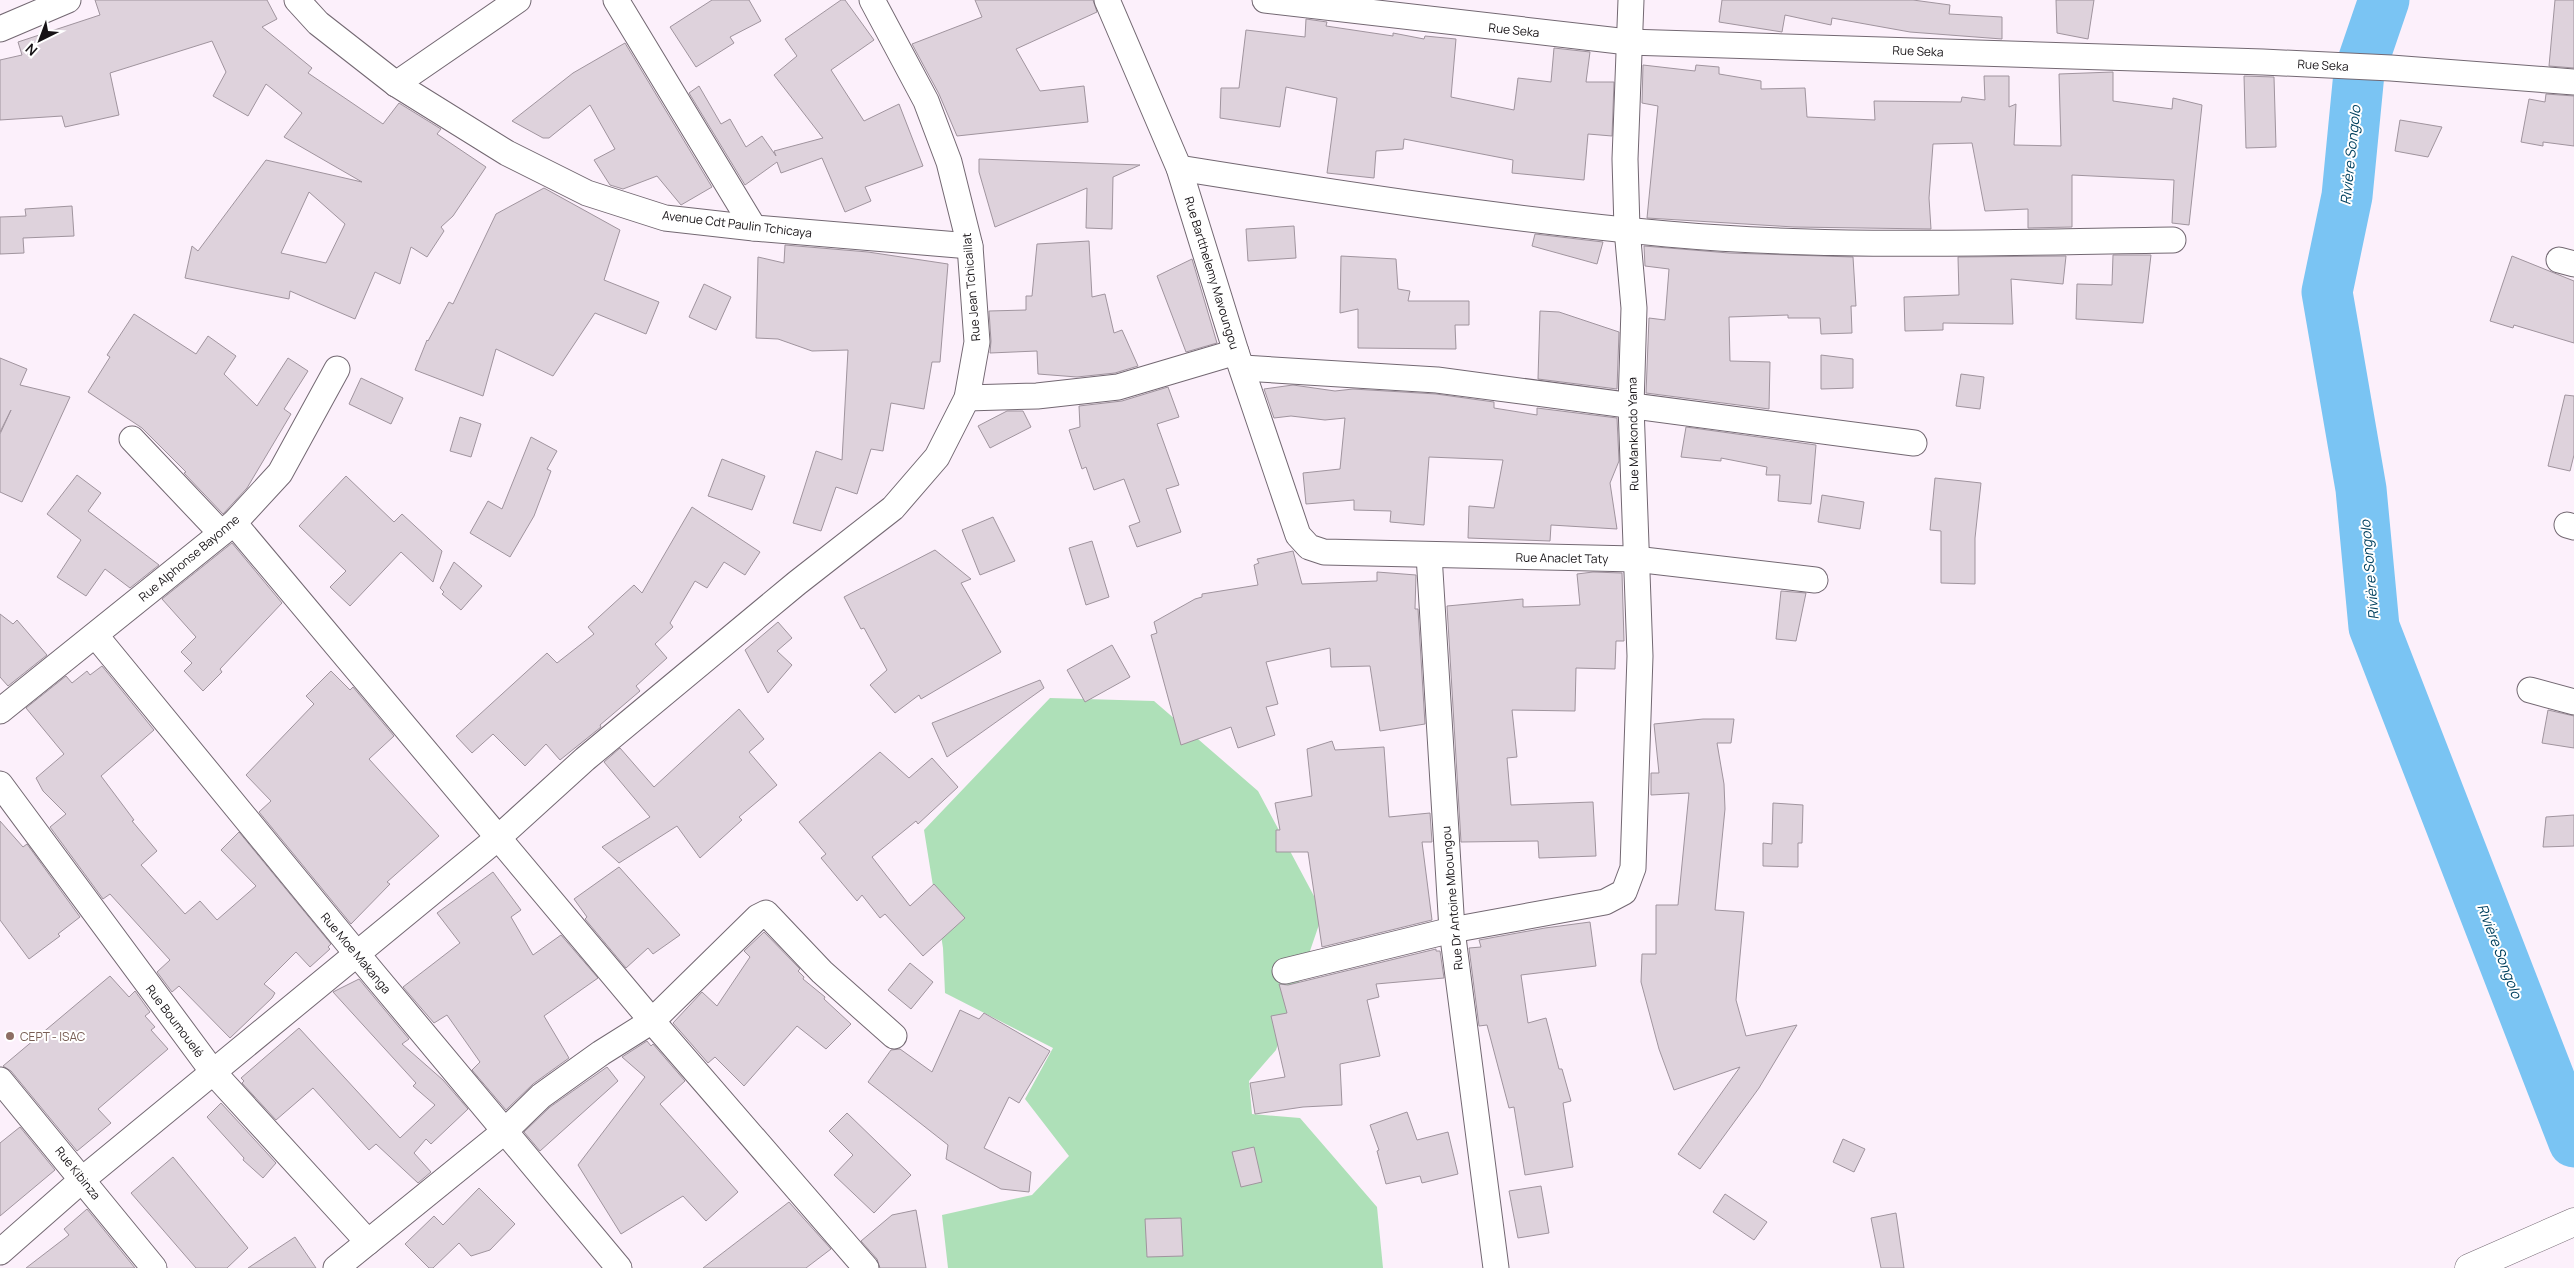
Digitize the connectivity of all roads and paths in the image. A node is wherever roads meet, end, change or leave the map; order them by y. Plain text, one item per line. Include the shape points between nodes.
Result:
1 (68, 0) edge
2 (297, 0) edge
3 (518, 0) edge
4 (616, 0) edge
5 (872, 0) edge
6 (1108, 0) edge
7 (1265, 0) edge
8 (1630, 0) edge
9 (1338, 5) edge
10 (0, 29) edge
11 (1628, 42) junction
12 (2574, 82) edge
13 (396, 84) junction
14 (1179, 168) junction
15 (754, 228) junction
16 (1627, 229) junction
17 (2173, 240) dead end
18 (970, 246) junction
19 (1240, 360) junction
20 (337, 369) dead end
21 (967, 398) junction
22 (1631, 406) junction
23 (132, 439) dead end
24 (1914, 442) dead end
25 (227, 528) junction
26 (1309, 548) joint
27 (1429, 555) junction
28 (1635, 559) junction
29 (1815, 580) dead end
30 (96, 636) junction
31 (2530, 690) dead end
32 (2574, 702) edge
33 (0, 711) edge
34 (0, 784) edge
35 (498, 837) junction
36 (1452, 930) junction
37 (357, 954) junction
38 (1285, 971) dead end
39 (652, 1021) junction
40 (894, 1036) dead end
41 (213, 1072) junction
42 (0, 1080) edge
43 (505, 1132) junction
44 (83, 1179) junction
45 (2571, 1223) edge
46 (368, 1242) junction
47 (0, 1252) edge
48 (154, 1268) edge
49 (336, 1268) edge
50 (619, 1268) edge
51 (866, 1268) edge
52 (1496, 1268) edge
53 (2469, 1268) edge

1 - 10 street
2 - 13 street, Avenue Cdt Paulin Tchicaya via 318,23
3 - 13 street
4 - 15 street
5 - 18 street, Rue Jean Tchicaillat via 926,101 949,162
6 - 14 street, Rue Bartthelemy Mavoungou
7 - 9 street, Rue Seka
8 - 11 street, Rue Mankondo Yama
9 - 11 street, Rue Seka
11 - 12 street, Rue Seka via 2346,66
11 - 16 street, Rue Mankondo Yama
13 - 15 street, Avenue Cdt Paulin Tchicaya via 507,153 587,192 665,218
14 - 16 street via 1385,200
14 - 19 street, Rue Bartthelemy Mavoungou
15 - 18 street, Avenue Cdt Paulin Tchicaya
16 - 17 street via 1874,244
16 - 22 street, Rue Mankondo Yama via 1634,308
18 - 21 street, Rue Jean Tchicaillat via 977,342
19 - 21 street via 1118,387 1037,396
19 - 22 street via 1437,380
19 - 26 street, Rue Bartthelemy Mavoungou via 1298,535
20 - 25 street, Rue Alphonse Bayonne via 280,473
21 - 35 street, Rue Jean Tchicaillat via 937,457 893,508 797,583 585,759
22 - 24 street
22 - 28 street, Rue Mankondo Yama
23 - 25 street
25 - 30 street, Rue Alphonse Bayonne
25 - 35 street
26 - 27 street, Rue Anaclet Taty via 1324,552
27 - 28 street, Rue Anaclet Taty
27 - 36 street, Rue Dr Antoine Mboungou
28 - 29 street, Rue Anaclet Taty
28 - 36 street, Rue Mankondo Yama via 1640,656 1633,868 1624,892 1605,902
30 - 33 street, Rue Alphonse Bayonne
30 - 37 street, Rue Moe Makanga
31 - 32 street
34 - 41 street, Rue Boumouelé
35 - 37 street, Rue Jean Tchicaillat
35 - 39 street
36 - 38 street, Rue Mankondo Yama
36 - 52 street, Rue Dr Antoine Mboungou
37 - 41 street, Rue Jean Tchicaillat
37 - 43 street, Rue Moe Makanga
39 - 40 street via 758,917 766,913 822,972
39 - 43 street via 541,1096
39 - 51 street
41 - 44 street, Rue Jean Tchicaillat
41 - 46 street, Rue Boumouelé
42 - 44 street, Rue Kibinza
43 - 46 street
43 - 50 street, Rue Moe Makanga
44 - 47 street, Rue Jean Tchicaillat
44 - 48 street, Rue Kibinza
45 - 53 main road
46 - 49 street

